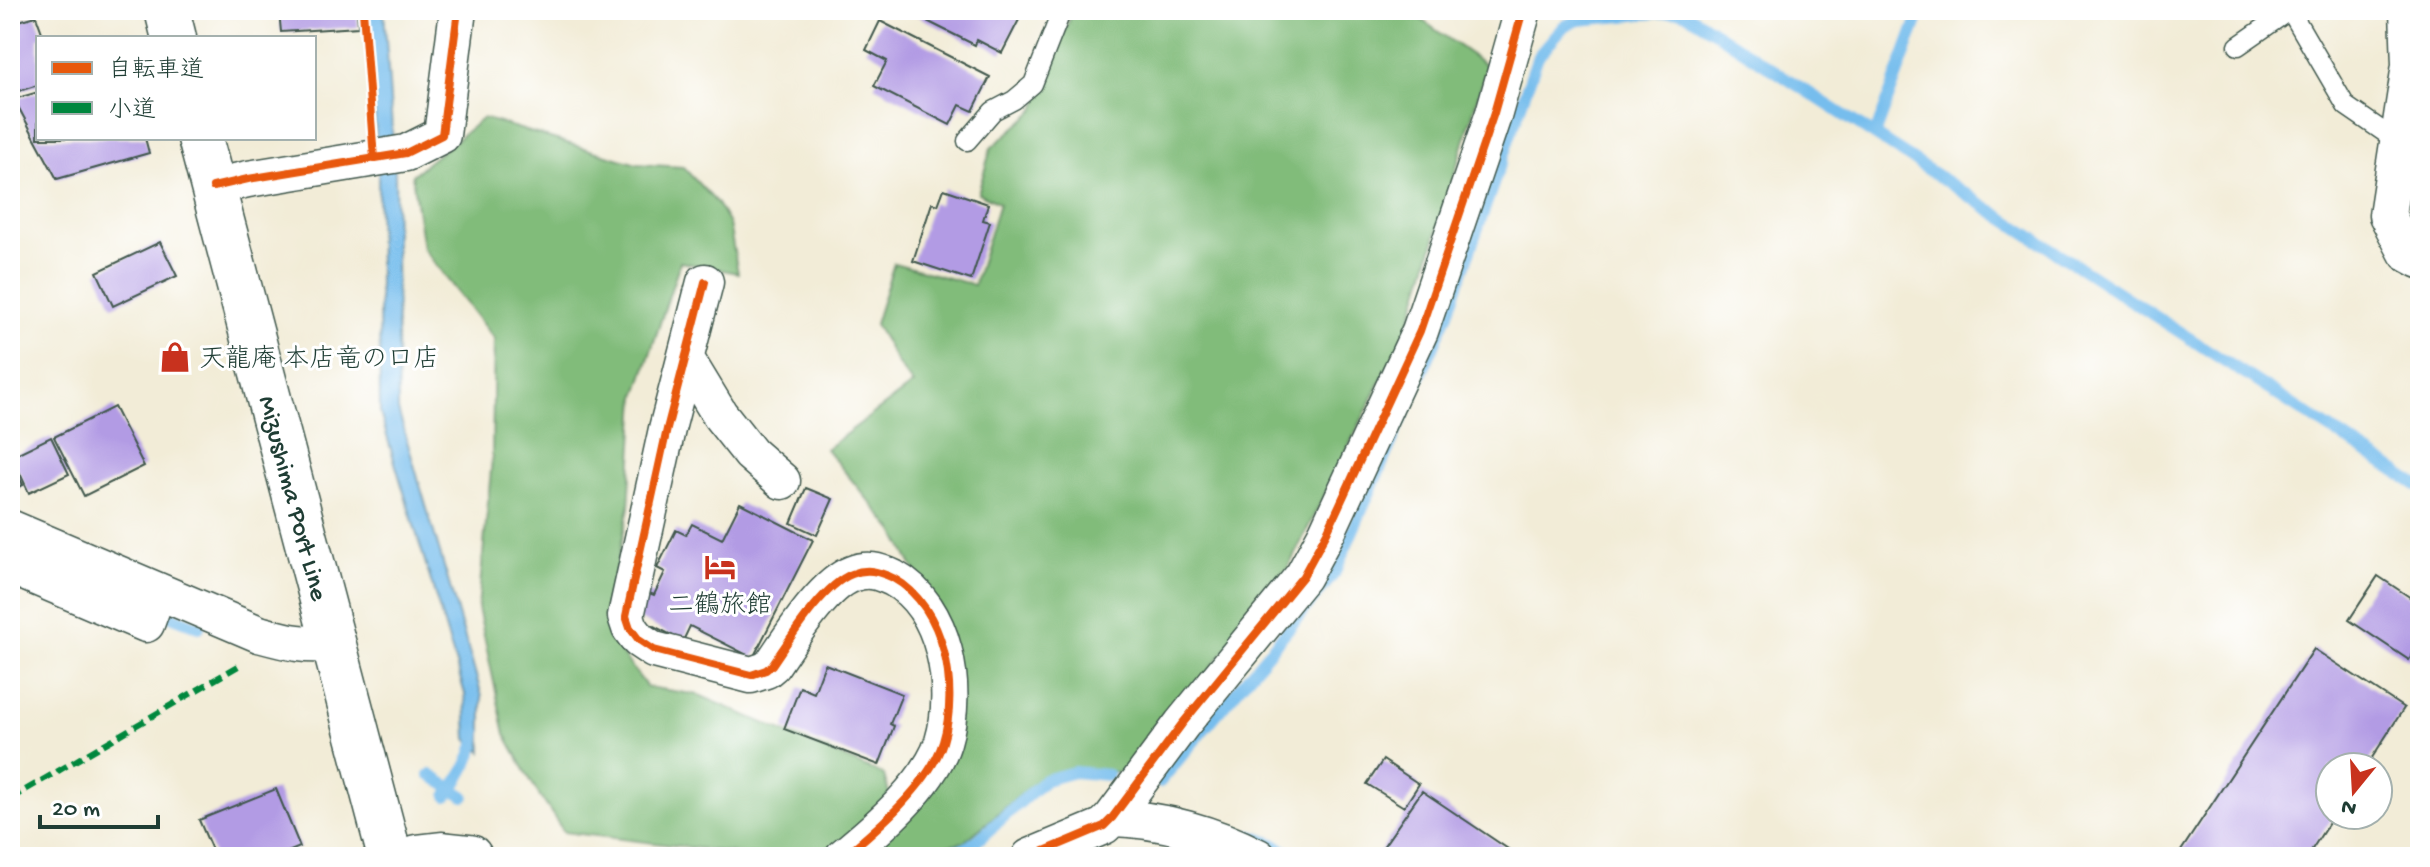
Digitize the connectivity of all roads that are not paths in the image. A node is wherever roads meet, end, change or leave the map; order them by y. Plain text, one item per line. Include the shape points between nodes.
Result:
1 (167, 10) edge
2 (458, 10) edge
3 (1062, 10) edge
4 (1523, 10) edge
5 (2412, 21) edge
6 (174, 36) edge
7 (2238, 46) dead end
8 (201, 140) edge
9 (967, 141) dead end
10 (2397, 141) junction
11 (213, 187) junction
12 (2420, 260) edge
13 (705, 282) dead end
14 (686, 359) junction
15 (782, 481) dead end
16 (10, 528) edge
17 (10, 566) edge
18 (154, 600) junction
19 (332, 643) junction
20 (1112, 818) junction
21 (390, 857) edge
22 (416, 857) edge
23 (470, 857) edge
24 (843, 857) edge
25 (1030, 857) edge
26 (1258, 857) edge

1 - 6 main road
2 - 11 street via 442,135 406,153
3 - 9 lane via 1033,84 993,111
4 - 20 street via 1420,331 1327,532 1303,576
5 - 10 street
7 - 10 lane via 2290,10 2346,106
8 - 11 main road, Mizushima Port Line
10 - 12 street via 2387,215 2407,253
11 - 19 main road, Mizushima Port Line
13 - 14 street
14 - 15 street via 720,415 751,454
14 - 24 street via 626,616 639,640 654,650 751,675 772,665 832,585 866,569 913,593 941,636 948,711 932,766 898,808
16 - 18 street
17 - 18 street via 146,624
18 - 19 street via 294,644
19 - 21 main road, Mizushima Port Line
20 - 25 street
20 - 26 street via 1179,827
22 - 23 main road

